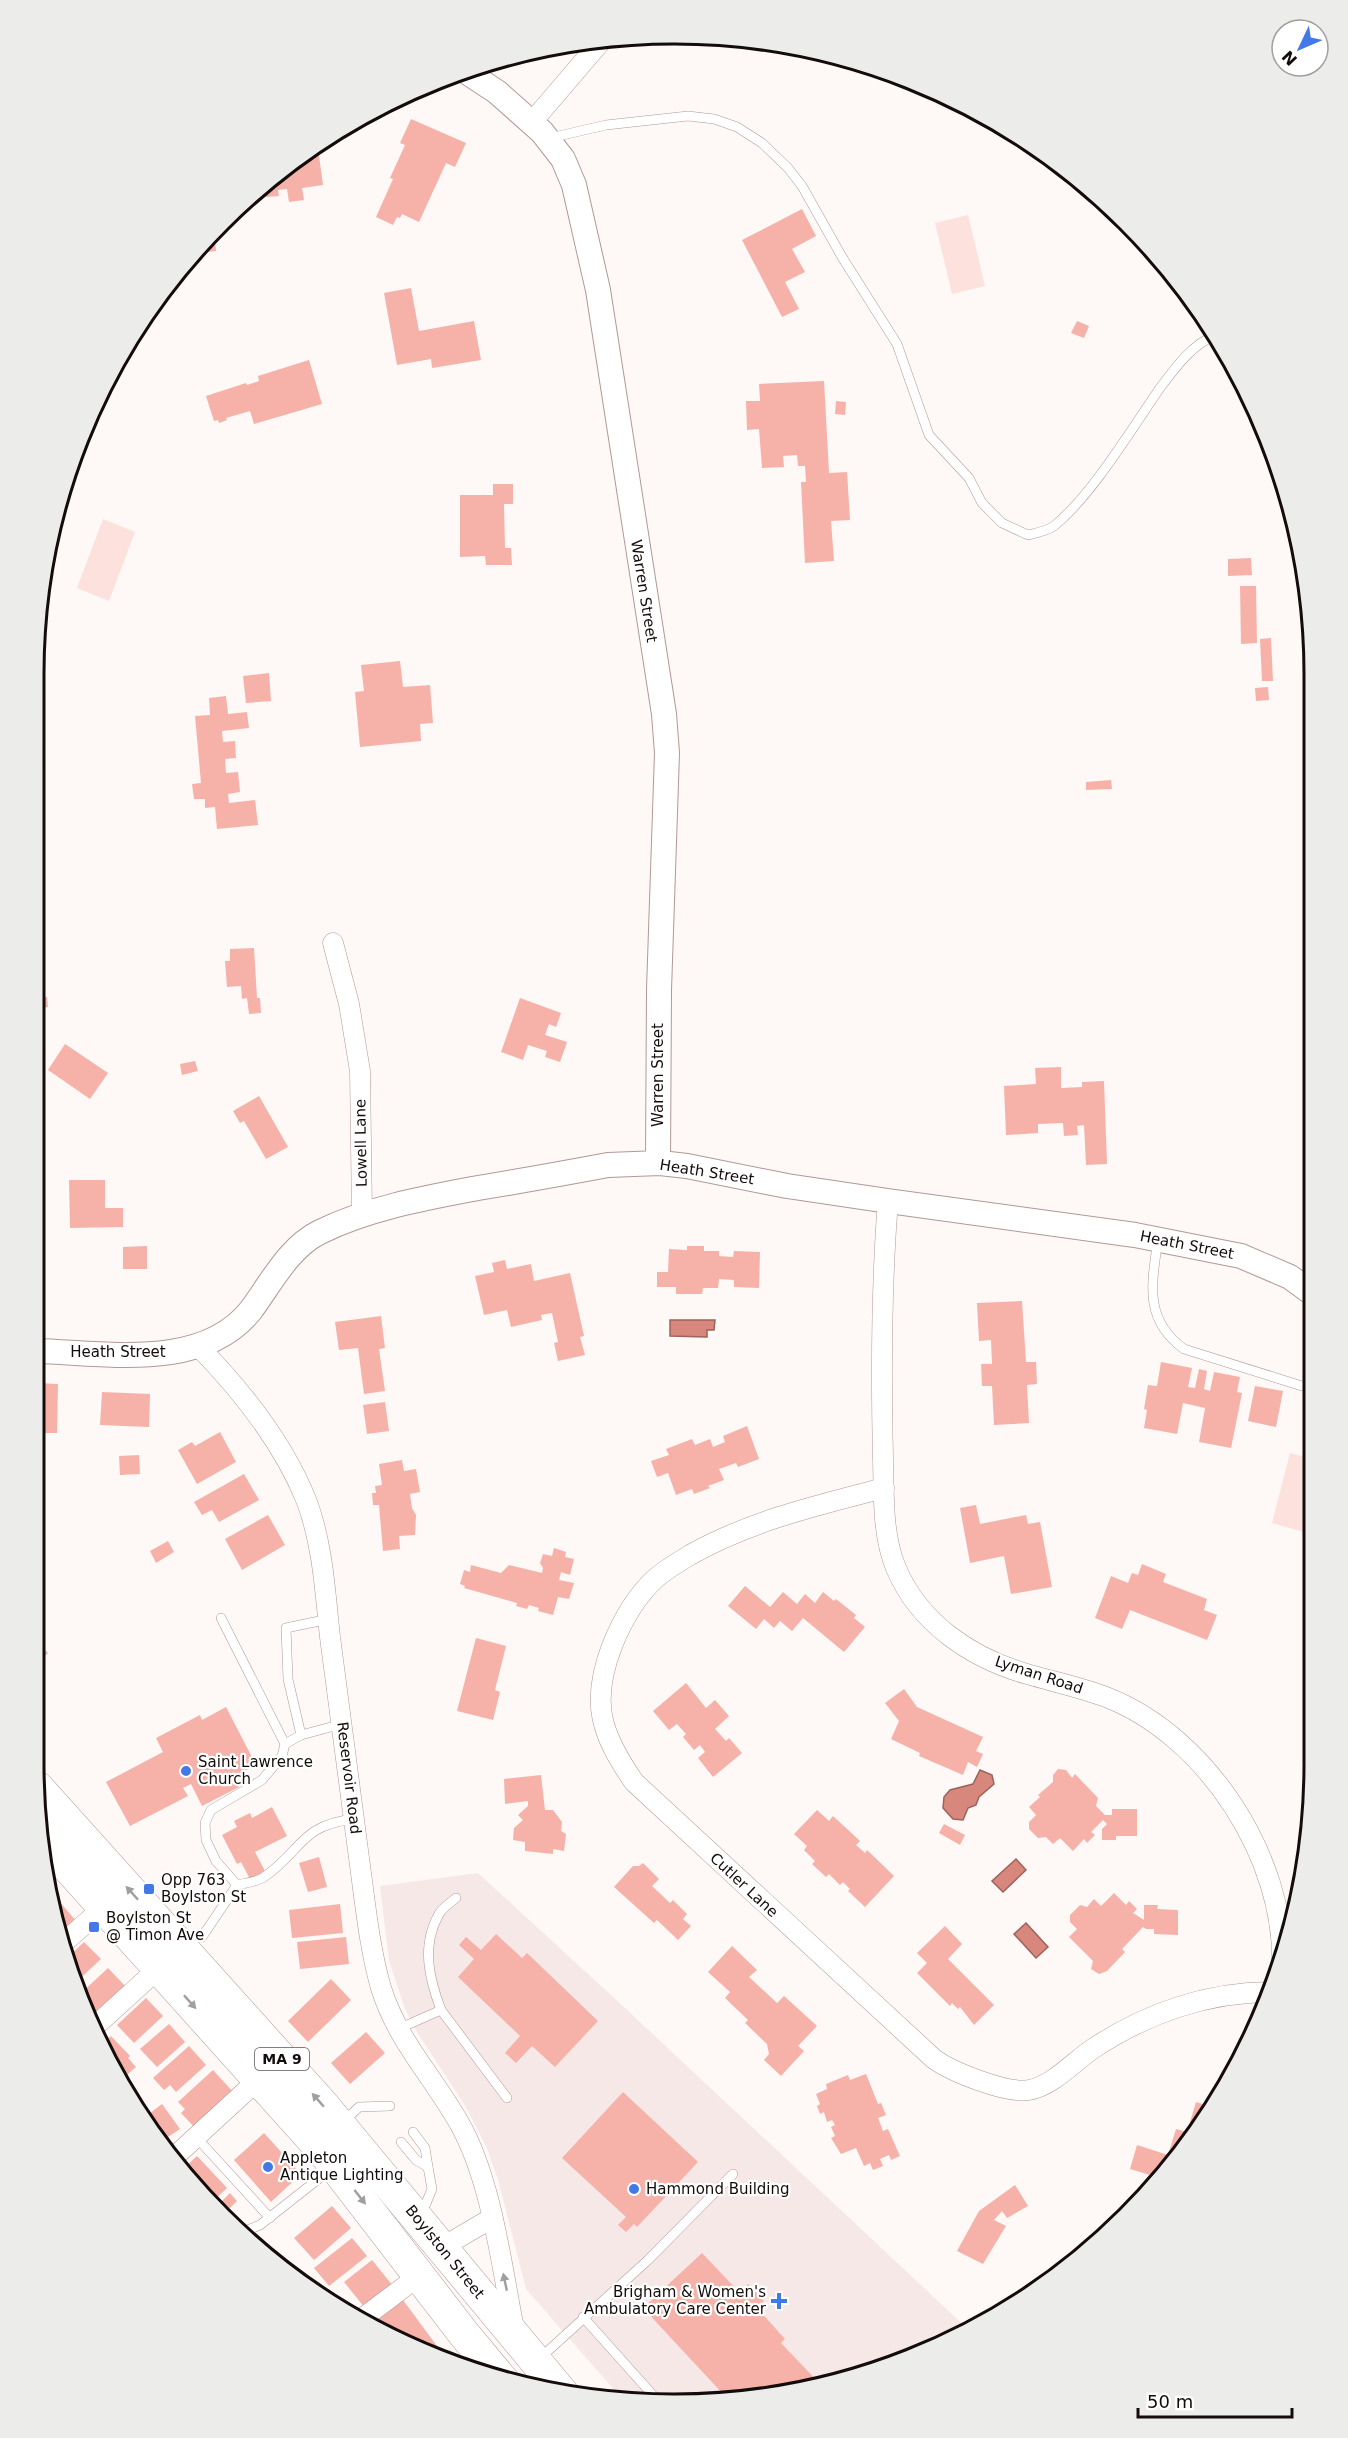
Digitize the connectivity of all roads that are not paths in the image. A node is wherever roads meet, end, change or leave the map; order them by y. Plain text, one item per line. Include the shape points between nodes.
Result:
1 (596, 49) edge
2 (473, 76) edge
3 (540, 130) junction
4 (1207, 339) edge
5 (333, 943) dead end
6 (658, 1163) junction
7 (888, 1201) junction
8 (363, 1215) junction
9 (1158, 1239) junction
10 (1304, 1287) edge
11 (199, 1347) junction
12 (44, 1351) edge
13 (1304, 1386) edge
14 (884, 1488) junction
15 (221, 1618) dead end
16 (328, 1619) junction
17 (342, 1724) junction
18 (301, 1735) junction
19 (285, 1744) junction
20 (45, 1796) edge
21 (354, 1819) junction
22 (49, 1845) edge
23 (237, 1886) junction
24 (456, 1898) dead end
25 (104, 1907) junction
26 (202, 1936) dead end
27 (1280, 1936) edge
28 (68, 1938) edge
29 (159, 1968) junction
30 (1262, 1992) edge
31 (441, 2010) junction
32 (99, 2022) edge
33 (398, 2030) junction
34 (259, 2079) junction
35 (507, 2098) dead end
36 (371, 2106) junction
37 (390, 2106) dead end
38 (379, 2116) dead end
39 (339, 2125) junction
40 (412, 2132) dead end
41 (196, 2137) junction
42 (401, 2142) dead end
43 (178, 2153) edge
44 (335, 2166) junction
45 (428, 2167) junction
46 (733, 2174) dead end
47 (270, 2218) junction
48 (492, 2218) junction
49 (419, 2221) junction
50 (249, 2229) edge
51 (441, 2248) junction
52 (420, 2276) junction
53 (367, 2314) edge
54 (583, 2317) junction
55 (526, 2350) junction
56 (492, 2367) edge
57 (552, 2382) edge
58 (651, 2393) edge

1 - 3 street
2 - 3 street, Warren Street
3 - 4 lane via 682,115 726,123 762,143 802,186 897,344 928,435 969,478 982,503 1002,523 1028,535 1052,528 1069,511 1093,484 1174,368
3 - 6 street, Warren Street via 569,170 596,282 665,724 667,793 659,990
5 - 8 street, Lowell Lane via 349,1004 360,1071
6 - 7 street, Heath Street
6 - 8 street, Heath Street via 608,1165 431,1197
7 - 9 street, Heath Street
7 - 14 street, Lyman Road via 880,1371
8 - 11 street, Heath Street via 317,1233 299,1248 239,1324 219,1339
9 - 10 street, Heath Street via 1241,1256
9 - 13 lane via 1151,1288 1158,1320 1168,1338 1184,1348
11 - 12 street, Heath Street via 138,1354
11 - 16 street, Reservoir Road via 257,1414 307,1502 323,1558
14 - 27 street, Lyman Road via 889,1547 896,1569 919,1606 941,1630 1000,1665 1108,1698 1138,1713 1211,1777 1234,1806 1270,1883
14 - 30 street, Cutler Lane via 789,1513 722,1538 676,1563 642,1593 615,1637 601,1676 600,1697 608,1739 634,1782 934,2059 957,2073 1030,2090 1137,2022 1198,2001
15 - 19 lane
16 - 17 street, Reservoir Road
16 - 18 lane via 286,1628 288,1679
17 - 18 lane
17 - 21 street, Reservoir Road
18 - 19 lane
19 - 23 lane via 282,1756 262,1780 211,1810 205,1823 206,1840 216,1861
39 -> 20 highway, Boylston Street / MA 9
21 - 23 lane via 332,1821 313,1830 263,1878
21 - 33 street, Reservoir Road via 375,1961
22 - 25 highway, MA 9
23 - 26 lane
24 - 31 lane via 439,1912 428,1943 430,1983
25 - 28 street
25 - 29 highway, MA 9
29 - 32 street
29 -> 34 highway, MA 9
31 - 33 lane
31 - 35 lane
33 - 48 street, Reservoir Road via 463,2131
34 - 41 street
34 - 44 highway, MA 9
36 - 37 lane
36 - 38 lane
36 - 39 lane via 359,2107
39 - 49 highway, Boylston Street / MA 9
40 - 45 lane via 425,2148
41 - 43 street
41 - 47 lane
42 - 45 lane via 416,2160
44 - 47 lane
44 -> 52 highway, MA 9
45 - 49 lane via 432,2189
46 - 54 lane via 648,2260
47 - 50 lane
48 - 51 street
55 -> 48 street, Reservoir Road
49 - 51 highway, Boylston Street / MA 9
51 - 55 highway, Boylston Street / MA 9
52 - 53 street
52 - 56 highway, MA 9
54 - 55 lane
54 - 58 lane
55 - 57 highway, Boylston Street / MA 9

